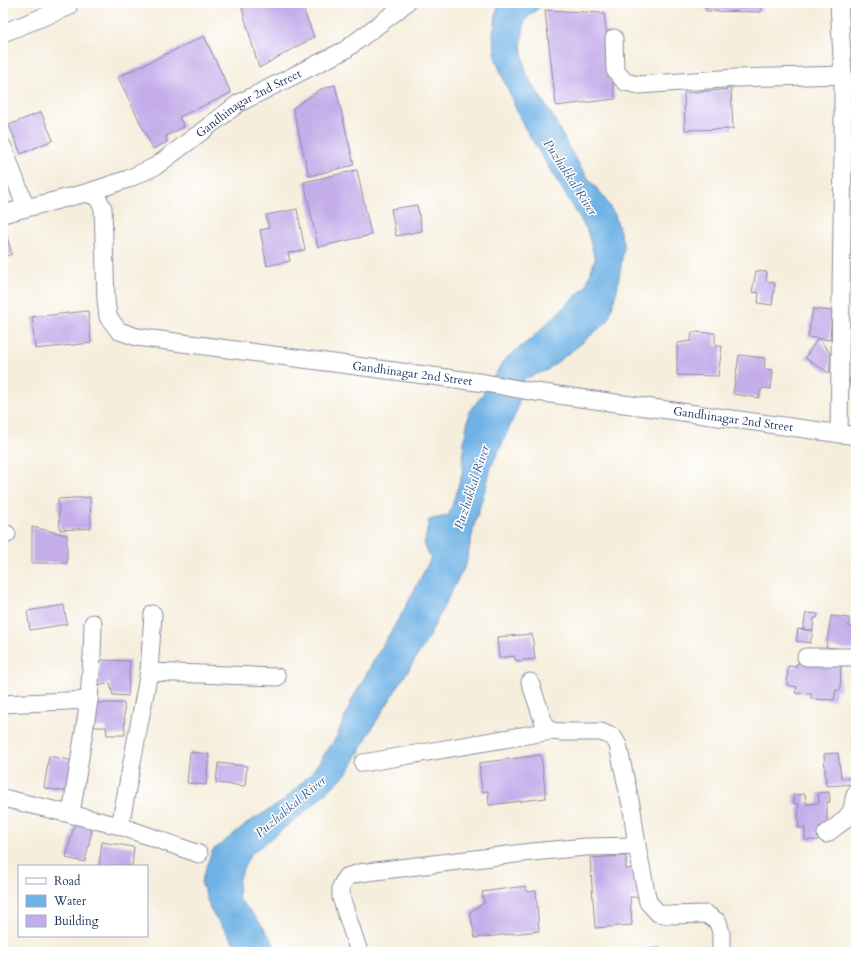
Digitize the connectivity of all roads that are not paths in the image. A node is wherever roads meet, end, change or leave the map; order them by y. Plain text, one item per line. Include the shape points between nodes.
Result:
1 (839, 3) edge
2 (397, 6) edge
3 (68, 7) dead end
4 (3, 33) edge
5 (614, 38) dead end
6 (843, 74) junction
7 (3, 147) edge
8 (86, 193) junction
9 (849, 205) edge
10 (26, 208) junction
11 (3, 214) edge
12 (839, 434) junction
13 (856, 436) edge
14 (153, 614) dead end
15 (93, 622) dead end
16 (806, 657) dead end
17 (856, 657) edge
18 (149, 672) junction
19 (277, 677) dead end
20 (530, 682) dead end
21 (89, 700) junction
22 (3, 704) edge
23 (552, 731) junction
24 (363, 763) dead end
25 (856, 793) edge
26 (3, 798) edge
27 (71, 814) junction
28 (120, 826) junction
29 (826, 834) dead end
30 (637, 846) junction
31 (199, 854) dead end
32 (359, 952) edge
33 (721, 952) edge

1 - 6 street
2 - 8 street, Gandhinagar 2nd Street via 345,50 239,103 156,166 128,179
3 - 4 street
5 - 6 street via 615,70 625,82 639,85
6 - 9 street
7 - 10 street
8 - 10 street, Gandhinagar 2nd Street
8 - 12 street, Gandhinagar 2nd Street via 97,197 102,208 108,317 119,330 137,337 485,383
9 - 12 street
10 - 11 street, Gandhinagar 2nd Street
12 - 13 street, Gandhinagar 2nd Street
14 - 18 street
15 - 21 street
16 - 17 street
18 - 19 street
18 - 28 street
20 - 23 street via 545,726
21 - 22 street
21 - 27 street
23 - 24 street
23 - 30 street via 601,732 613,737 618,745
25 - 29 street via 848,817
26 - 27 street
27 - 28 street
28 - 31 street
30 - 32 street via 532,852 359,872 346,877 341,897
30 - 33 street via 648,902 658,912 670,915 706,914 718,922

